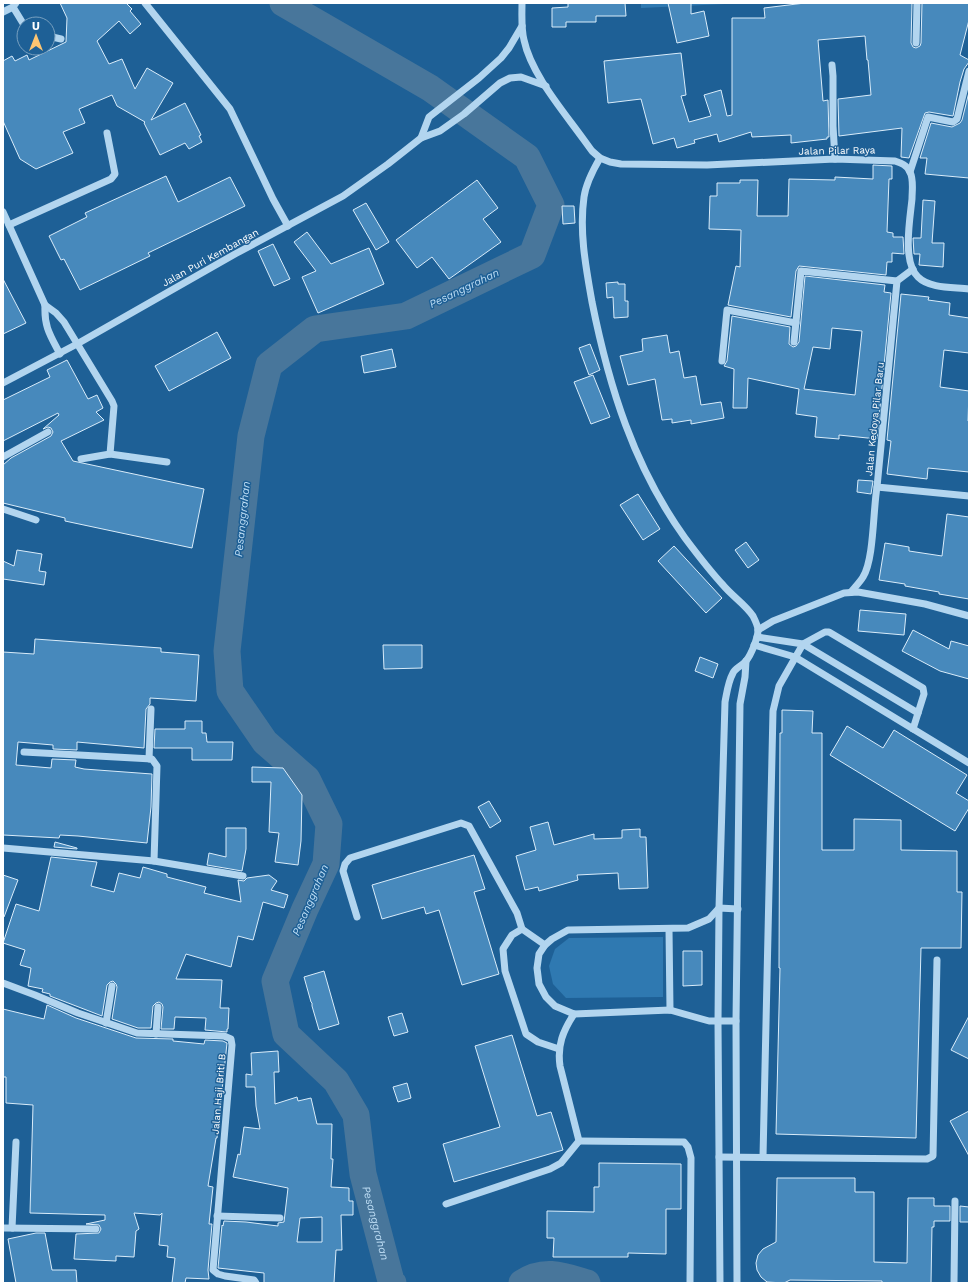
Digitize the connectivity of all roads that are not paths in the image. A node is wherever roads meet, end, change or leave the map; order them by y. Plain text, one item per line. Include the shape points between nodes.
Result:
1 (145, 3) edge
2 (522, 3) edge
3 (917, 3) edge
4 (14, 5) edge
5 (3, 12) edge
6 (20, 16) edge
7 (522, 26) junction
8 (56, 38) edge
9 (61, 39) dead end
10 (916, 43) dead end
11 (832, 65) dead end
12 (969, 71) edge
13 (546, 86) junction
14 (107, 134) dead end
15 (421, 138) junction
16 (600, 158) junction
17 (834, 159) junction
18 (910, 172) junction
19 (3, 212) edge
20 (9, 225) junction
21 (288, 226) junction
22 (912, 269) junction
23 (897, 281) junction
24 (969, 289) edge
25 (45, 305) junction
26 (796, 323) junction
27 (794, 342) dead end
28 (77, 344) junction
29 (60, 354) junction
30 (722, 361) dead end
31 (3, 383) edge
32 (48, 432) dead end
33 (110, 454) junction
34 (3, 457) edge
35 (81, 459) dead end
36 (167, 462) dead end
37 (877, 487) junction
38 (969, 496) edge
39 (3, 509) edge
40 (36, 520) dead end
41 (851, 592) junction
42 (969, 616) edge
43 (757, 633) junction
44 (803, 644) junction
45 (754, 645) junction
46 (795, 657) junction
47 (746, 661) junction
48 (151, 709) dead end
49 (918, 712) junction
50 (912, 729) junction
51 (24, 752) dead end
52 (149, 759) junction
53 (969, 763) edge
54 (3, 848) edge
55 (154, 861) junction
56 (243, 876) dead end
57 (719, 908) junction
58 (738, 909) junction
59 (357, 917) dead end
60 (522, 929) junction
61 (669, 929) junction
62 (545, 945) junction
63 (937, 960) dead end
64 (3, 983) edge
65 (112, 986) dead end
66 (158, 1007) dead end
67 (670, 1010) junction
68 (574, 1014) junction
69 (736, 1021) junction
70 (718, 1022) junction
71 (106, 1023) junction
72 (156, 1034) junction
73 (559, 1049) junction
74 (579, 1141) junction
75 (16, 1142) dead end
76 (719, 1157) junction
77 (736, 1157) junction
78 (763, 1157) junction
79 (955, 1201) dead end
80 (446, 1204) dead end
81 (217, 1216) junction
82 (280, 1218) dead end
83 (3, 1228) edge
84 (12, 1228) junction
85 (96, 1229) dead end
86 (256, 1283) edge
87 (690, 1283) edge
88 (720, 1283) edge
89 (737, 1283) edge
90 (954, 1283) edge

1 - 21 street via 230,109
2 - 7 street
3 - 10 street
4 - 5 street
4 - 6 street
7 - 13 street via 528,54
7 - 15 street, Jalan Puri Kembangan via 509,48 492,67 430,117
8 - 9 street
11 - 17 street
12 - 18 street via 957,119 953,122 928,117
13 - 15 street, Jalan Puri Kembangan via 521,77 510,78 500,83 440,131
13 - 16 street via 592,151
14 - 20 street via 115,174 111,179
15 - 21 street, Jalan Puri Kembangan via 349,192
16 - 17 street, Jalan Pilar Raya via 610,162 638,165 707,165
16 - 43 street via 592,171 584,196 582,216 584,250 599,335 613,390 634,448 663,505 685,538 723,585 753,615
17 - 18 street, Jalan Pilar Raya via 895,161 904,164
18 - 22 street via 912,185 909,255
19 - 20 street
20 - 25 street
21 - 28 street, Jalan Puri Kembangan
22 - 23 street
22 - 24 street via 919,278 931,284
23 - 26 street via 801,271
23 - 37 street, Jalan Kedoya Pilar Baru
25 - 28 street via 64,322
25 - 29 street via 48,330
26 - 27 street
26 - 30 street via 727,310
28 - 29 street, Jalan Puri Kembangan
28 - 33 street via 114,406
29 - 31 street, Jalan Puri Kembangan
32 - 34 street
33 - 35 street
33 - 36 street
37 - 38 street, Jalan Kedoya Pilar Baru
37 - 41 street via 869,559 864,576
39 - 40 street
41 - 42 street via 926,604
41 - 43 street via 772,621
43 - 44 street
43 - 45 street
44 - 46 street
44 - 49 street
44 - 49 street via 829,632 923,688 924,694
45 - 46 street
45 - 47 street
46 - 50 street
46 - 78 street via 780,686 773,711
47 - 57 street via 733,671 725,702
47 - 58 street via 740,704
48 - 52 street
49 - 50 street
50 - 53 street
51 - 52 street
52 - 55 street via 157,766
54 - 55 street
55 - 56 street
57 - 58 street
57 - 61 street via 710,919 688,928
57 - 70 street
58 - 69 street
59 - 60 street via 342,871 350,858 461,823 469,826 517,913
60 - 62 street
60 - 73 street via 512,935 503,949 505,971 526,1034 538,1042
61 - 62 street via 568,930
61 - 67 street
62 - 68 street via 539,954 539,984 555,1006
63 - 78 street via 933,1156 928,1159
64 - 71 street, Jalan Haji Briti B
65 - 71 street
66 - 72 street
67 - 68 street
67 - 70 street
68 - 73 street via 564,1031
69 - 70 street
69 - 77 street
70 - 76 street
71 - 72 street, Jalan Haji Briti B via 137,1033
72 - 81 street, Jalan Haji Briti B via 224,1036 231,1039
73 - 74 street via 560,1066
74 - 80 street via 561,1163 550,1169
74 - 87 street via 684,1142 688,1147 691,1158
75 - 84 street
76 - 77 street
76 - 88 street
77 - 78 street
77 - 89 street
79 - 90 street
81 - 82 street
81 - 86 street, Jalan Haji Briti B via 214,1270 218,1274 254,1280
83 - 84 street
84 - 85 street

